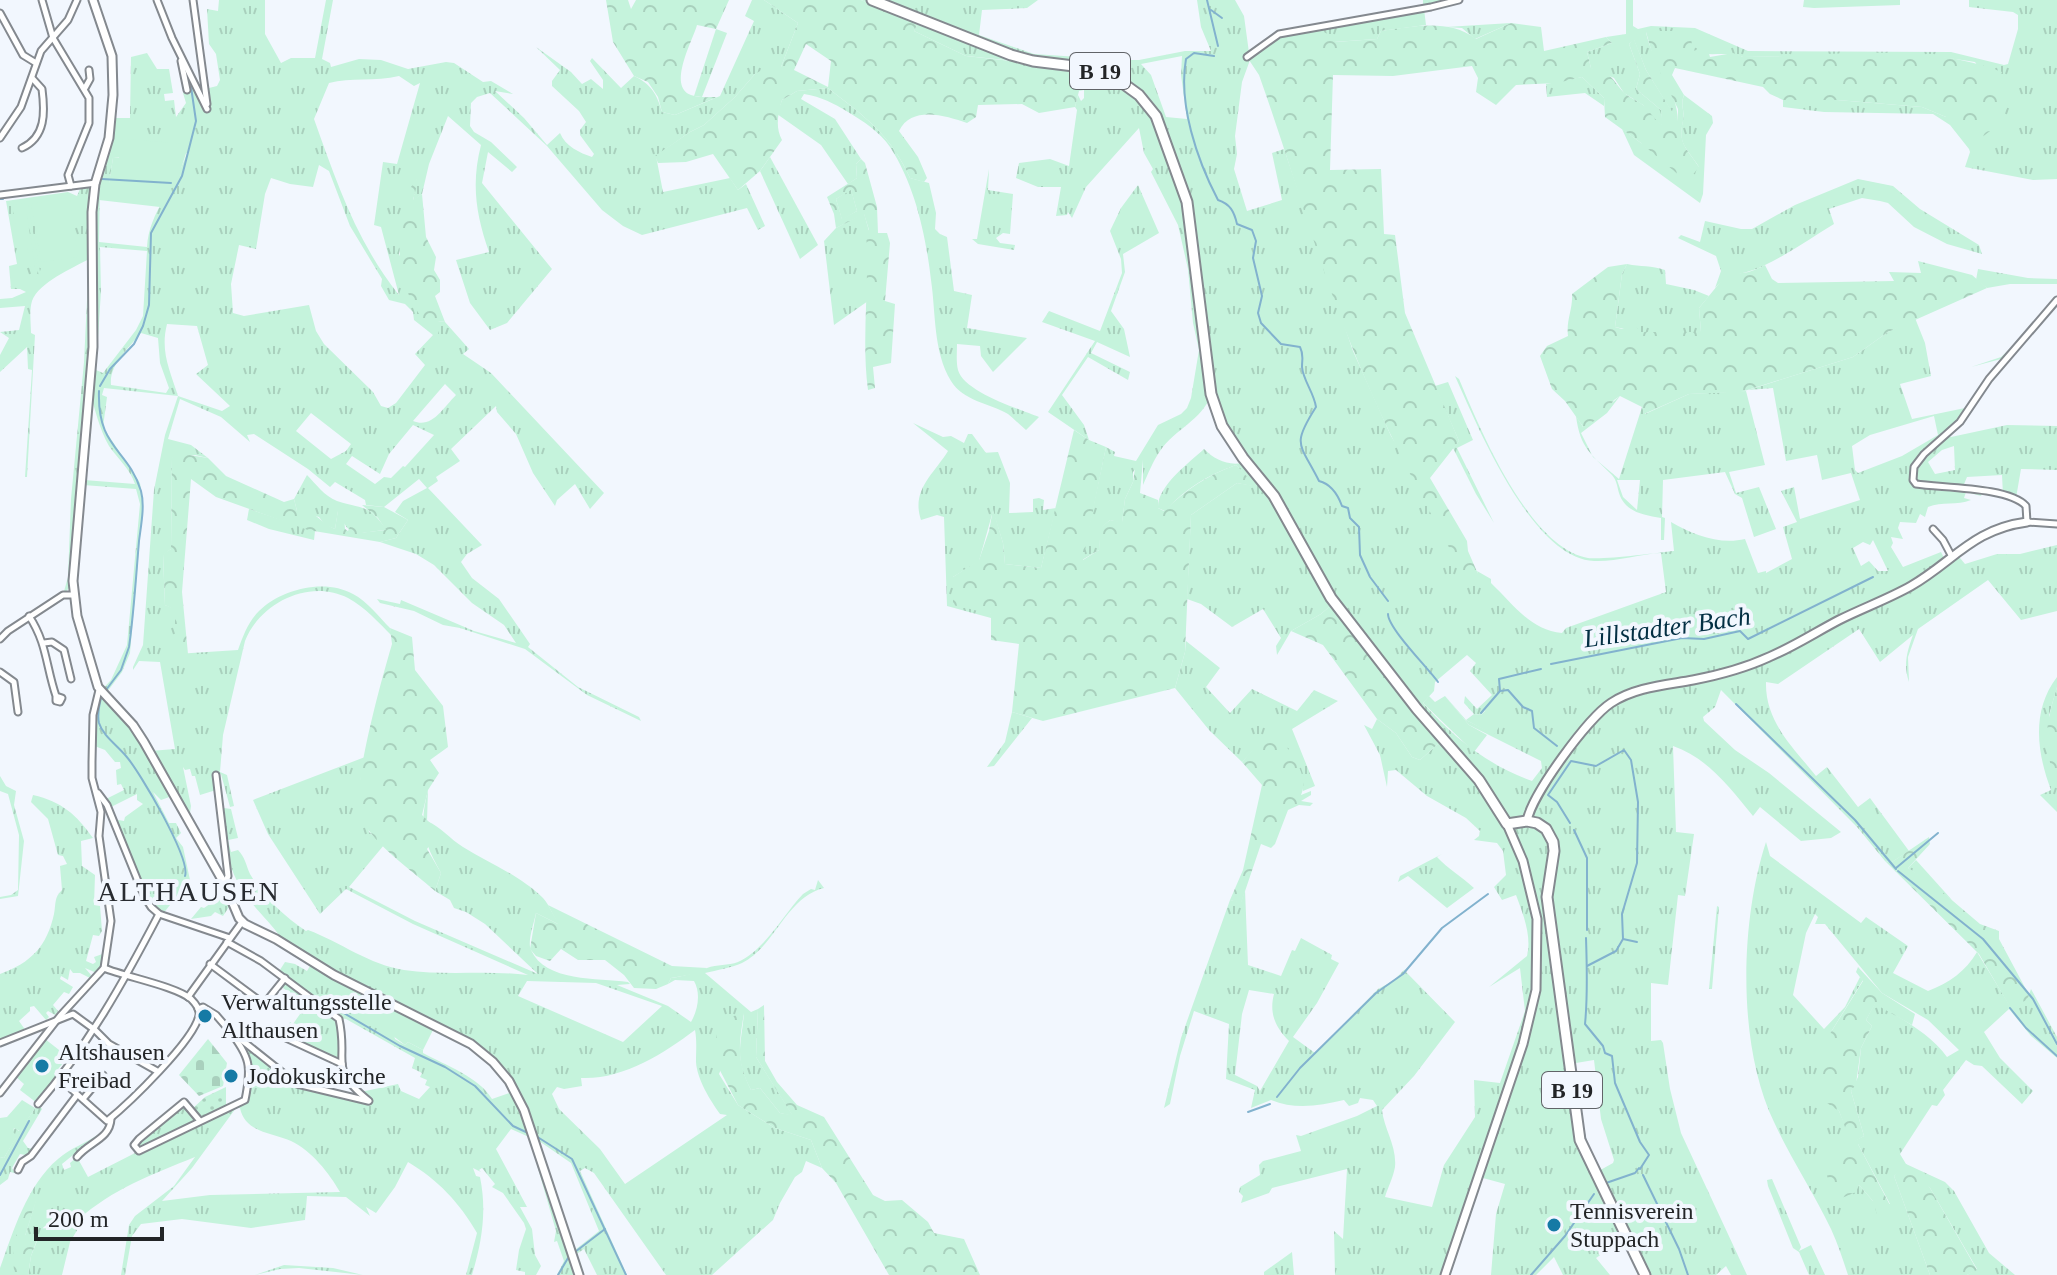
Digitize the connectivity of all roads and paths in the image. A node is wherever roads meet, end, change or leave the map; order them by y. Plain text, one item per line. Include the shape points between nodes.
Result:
1 (42, 0) edge
2 (77, 0) edge
3 (93, 0) edge
4 (157, 0) edge
5 (193, 0) edge
6 (872, 0) edge
7 (1459, 0) edge
8 (0, 13) edge
9 (53, 38) junction
10 (177, 48) junction
11 (1247, 57) dead end
12 (36, 63) junction
13 (89, 70) dead end
14 (32, 78) junction
15 (85, 88) junction
16 (187, 90) dead end
17 (0, 138) edge
18 (22, 148) dead end
19 (96, 183) junction
20 (71, 186) junction
21 (0, 195) edge
22 (2057, 300) edge
23 (2027, 522) junction
24 (2057, 524) edge
25 (1933, 529) dead end
26 (1951, 555) junction
27 (73, 595) junction
28 (29, 616) junction
29 (0, 639) edge
30 (44, 643) junction
31 (0, 672) edge
32 (71, 679) dead end
33 (99, 690) junction
34 (56, 696) dead end
35 (18, 712) dead end
36 (216, 775) dead end
37 (97, 792) junction
38 (1524, 821) junction
39 (1507, 824) junction
40 (1516, 846) junction
41 (225, 885) junction
42 (159, 914) junction
43 (242, 922) junction
44 (228, 940) junction
45 (210, 964) junction
46 (104, 968) junction
47 (126, 977) junction
48 (285, 978) junction
49 (188, 997) junction
50 (198, 1009) junction
51 (55, 1022) junction
52 (95, 1030) junction
53 (229, 1030) junction
54 (275, 1033) dead end
55 (0, 1043) edge
56 (342, 1064) junction
57 (157, 1071) junction
58 (103, 1075) dead end
59 (60, 1079) junction
60 (0, 1093) edge
61 (77, 1095) junction
62 (83, 1099) junction
63 (38, 1104) dead end
64 (109, 1120) junction
65 (200, 1121) junction
66 (77, 1157) dead end
67 (18, 1170) dead end
68 (579, 1275) edge
69 (1445, 1275) edge
70 (1645, 1275) edge

1 - 9 street
2 - 9 street
3 - 19 street via 112,56 113,95 109,138
4 - 10 street
5 - 10 street via 207,109
6 - 39 main road, B 19 via 1011,55 1110,74 1146,102 1161,128 1187,202 1211,394 1222,426 1274,496 1331,598 1479,780
7 - 11 street via 1279,34
8 - 12 street via 23,55
9 - 12 street
9 - 15 street
10 - 16 street
12 - 14 street
13 - 15 street
14 - 17 street via 17,117
14 - 18 street via 42,89 44,120 38,136
15 - 20 street via 89,123 68,175
19 - 20 street
19 - 27 street via 93,347
20 - 21 street
22 - 23 street via 2004,360 1960,422 1914,467 1916,484 2016,498 2026,506
23 - 24 street
23 - 26 street via 1998,527
25 - 26 street
26 - 38 street via 1910,586 1769,657 1611,703 1540,790
27 - 28 street
27 - 33 street
28 - 29 street
28 - 30 street
30 - 32 street via 64,650
30 - 34 street
31 - 35 street via 14,682
33 - 37 street via 92,724
33 - 41 street via 138,732
36 - 41 street
37 - 42 street via 145,900
37 - 46 street via 111,921
38 - 39 main road
38 - 40 street via 1516,828
38 - 70 main road, B 19 via 1546,829 1554,847 1548,902 1580,1140
39 - 40 street
40 - 69 street via 1537,919 1536,990 1523,1044
41 - 43 street
42 - 44 street
42 - 47 street
43 - 44 street
43 - 68 street via 471,1044 493,1062 524,1110
44 - 45 street
44 - 48 street
45 - 48 street via 264,1004
45 - 49 street
46 - 47 street
46 - 51 street
47 - 49 street
47 - 52 street
48 - 56 street via 339,1019
49 - 50 street
50 - 53 street via 216,1015
50 - 57 street via 185,1040
51 - 52 street via 73,1014
51 - 55 street
51 - 60 street
52 - 57 street
52 - 59 street
53 - 56 street via 297,1084 369,1101 356,1093
53 - 65 street via 249,1060 245,1100
54 - 56 street
57 - 64 street
58 - 62 street
59 - 61 street
59 - 63 street
61 - 62 street
61 - 67 street
62 - 64 street
64 - 66 street via 103,1137
65 - 65 street via 184,1102 135,1143 139,1151

